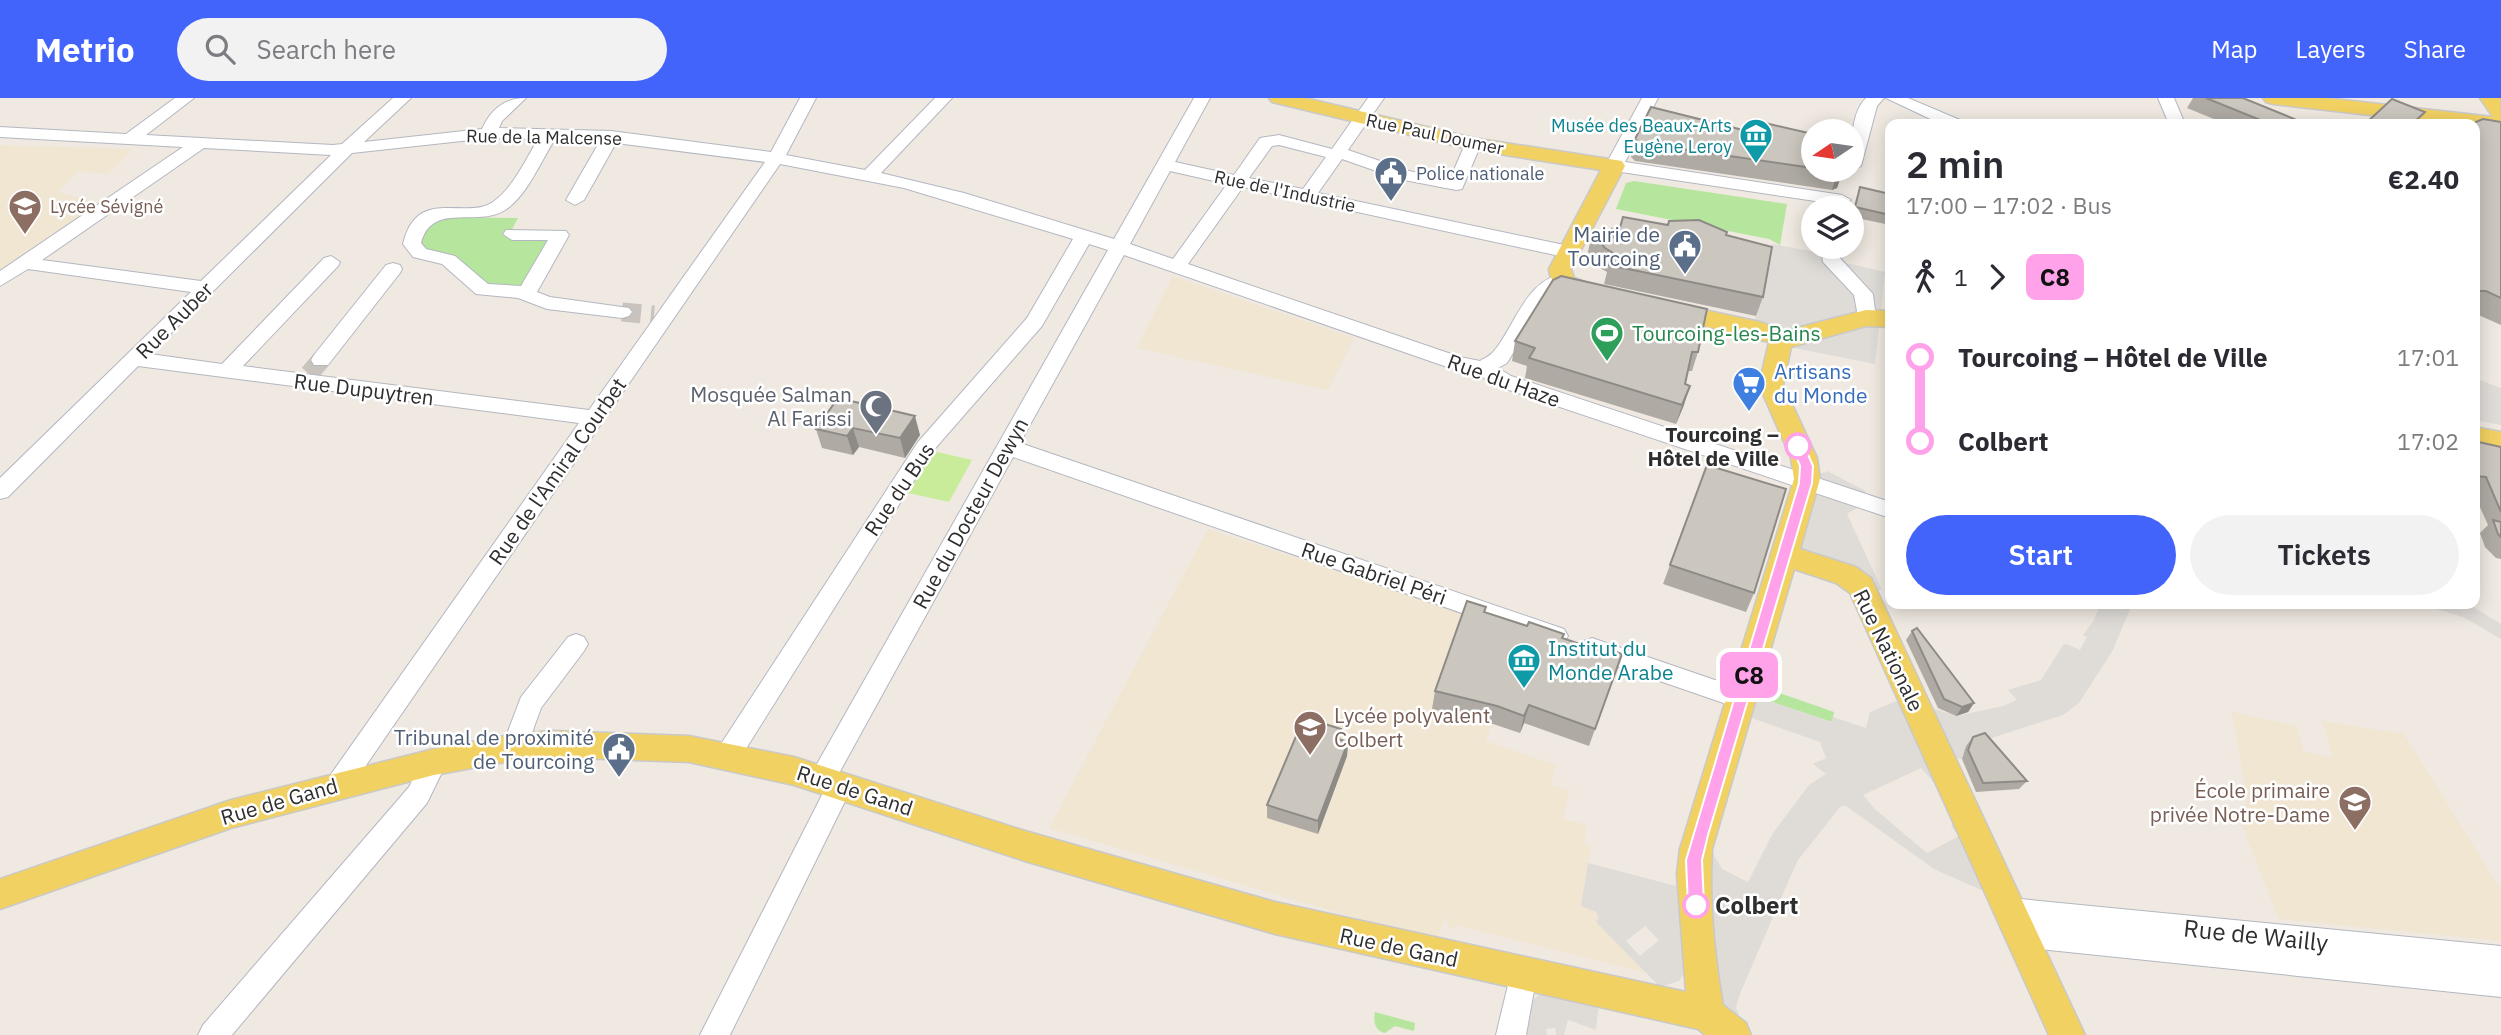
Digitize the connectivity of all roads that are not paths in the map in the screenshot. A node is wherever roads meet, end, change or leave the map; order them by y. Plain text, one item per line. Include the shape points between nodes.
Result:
1 (186, 98) edge
2 (403, 98) edge
3 (808, 98) edge
4 (944, 98) edge
5 (1202, 98) edge
6 (1279, 98) edge
7 (1376, 98) edge
8 (1650, 98) edge
9 (1876, 98) edge
10 (1894, 98) edge
11 (2166, 98) edge
12 (2273, 98) edge
13 (2341, 98) edge
14 (2475, 98) edge
15 (519, 99) edge
16 (2497, 115) edge
17 (1363, 118) junction
18 (1942, 119) edge
19 (2175, 119) edge
20 (1864, 122) edge
21 (0, 132) edge
22 (489, 134) junction
23 (550, 134) junction
24 (611, 136) junction
25 (128, 141) junction
26 (199, 144) junction
27 (1473, 144) junction
28 (347, 149) junction
29 (1337, 154) junction
30 (776, 158) junction
31 (1165, 165) junction
32 (1614, 166) junction
33 (870, 176) junction
34 (1240, 181) junction
35 (1308, 195) junction
36 (1801, 197) edge
37 (575, 200) dead end
38 (512, 234) dead end
39 (1084, 236) junction
40 (1118, 247) junction
41 (1569, 252) junction
42 (1836, 259) edge
43 (331, 262) dead end
44 (25, 263) junction
45 (1176, 267) junction
46 (393, 269) dead end
47 (0, 280) edge
48 (1562, 281) junction
49 (206, 288) junction
50 (527, 293) junction
51 (1614, 298) edge
52 (1641, 304) edge
53 (622, 312) tunnel mouth
54 (1878, 318) edge
55 (1784, 339) junction
56 (134, 359) junction
57 (1483, 368) junction
58 (227, 371) junction
59 (311, 372) junction
60 (594, 418) junction
61 (2480, 424) edge
62 (2501, 428) edge
63 (2480, 437) edge
64 (2501, 441) edge
65 (1008, 447) junction
66 (1806, 483) junction
67 (0, 491) edge
68 (1885, 508) edge
69 (1785, 555) junction
70 (576, 644) dead end
71 (1741, 699) junction
72 (515, 747) junction
73 (728, 755) junction
74 (434, 762) junction
75 (831, 782) junction
76 (338, 785) junction
77 (0, 894) edge
78 (2015, 922) junction
79 (2501, 959) edge
80 (1523, 974) junction
81 (2501, 983) edge
82 (1714, 1028) edge
83 (213, 1035) edge
84 (715, 1035) edge
85 (1511, 1035) edge
86 (2067, 1035) edge

1 - 25 street
2 - 28 street, Rue Auber
3 - 30 street, Rue de l'Amiral Courbet
4 - 33 street
5 - 31 street, Rue du Docteur Dewyn
6 - 17 main road, Rue Paul Doumer
7 - 17 street
8 - 32 street
9 - 20 street via 1869,104
10 - 18 street
11 - 19 street
12 - 16 main road
13 - 16 main road
14 - 16 main road
15 - 22 street via 495,119
17 - 27 main road, Rue Paul Doumer
17 - 29 street
21 - 25 street, Rue de la Malcense
22 - 23 street, Rue de la Malcense
22 - 28 street, Rue de la Malcense
23 - 24 street, Rue de la Malcense
23 - 50 street via 500,206 484,212 436,213 412,239 417,251 448,260 478,288
24 - 30 street, Rue de la Malcense
24 - 37 street
25 - 26 street, Rue de la Malcense
26 - 28 street, Rue de la Malcense
26 - 44 street
27 - 29 street via 1456,185
27 - 32 main road, Rue Paul Doumer
28 - 49 street, Rue Auber
29 - 34 street via 1268,141
29 - 35 street
30 - 33 street, Rue de la Malcense
30 - 60 street, Rue de l'Amiral Courbet via 659,316
31 - 34 street, Rue de l'Industrie
31 - 40 street, Rue du Docteur Dewyn
32 - 36 street, Rue Paul Doumer
32 - 41 main road
33 - 39 street, Rue de la Malcense via 944,193
34 - 35 street, Rue de l'Industrie
34 - 45 street
35 - 41 street, Rue de l'Industrie
38 - 50 street via 560,235
39 - 40 street, Rue de la Malcense
39 - 73 street, Rue du Bus via 1035,322 925,447
40 - 45 street, Rue du Haze
40 - 65 street, Rue du Docteur Dewyn
41 - 48 main road via 1560,269
42 - 54 street
43 - 58 street
44 - 47 street
44 - 49 street
45 - 57 street, Rue du Haze
46 - 59 street
48 - 51 main road via 1575,289
48 - 57 street via 1540,293 1500,358
49 - 56 street, Rue Auber
50 - 53 street via 547,303
52 - 55 main road
54 - 55 main road
55 - 66 main road via 1771,385 1805,462
56 - 58 street, Rue Dupuytren
56 - 67 street, Rue Auber
57 - 66 street, Rue du Haze via 1504,381
58 - 59 street, Rue Dupuytren
59 - 60 street, Rue Dupuytren
60 - 76 street, Rue de l'Amiral Courbet
61 - 62 main road
63 - 64 main road
65 - 71 street, Rue Gabriel Péri
65 - 75 street, Rue du Docteur Dewyn
66 - 68 street, Rue du Haze
66 - 69 main road
69 - 71 main road
69 - 78 main road, Rue Nationale via 1846,575 1861,586
70 - 72 street via 530,704
71 - 82 main road via 1694,860 1700,974
72 - 73 main road, Rue de Gand via 678,748
72 - 74 main road, Rue de Gand
73 - 75 main road, Rue de Gand
74 - 76 main road, Rue de Gand
74 - 83 street via 418,795
75 - 80 main road, Rue de Gand via 1050,854 1246,911
75 - 84 street, Rue du Docteur Dewyn
76 - 77 main road, Rue de Gand via 208,821
78 - 79 street, Rue de Wailly
78 - 81 street, Rue de Wailly
78 - 86 main road, Rue Nationale
80 - 82 main road, Rue de Gand
80 - 85 street

